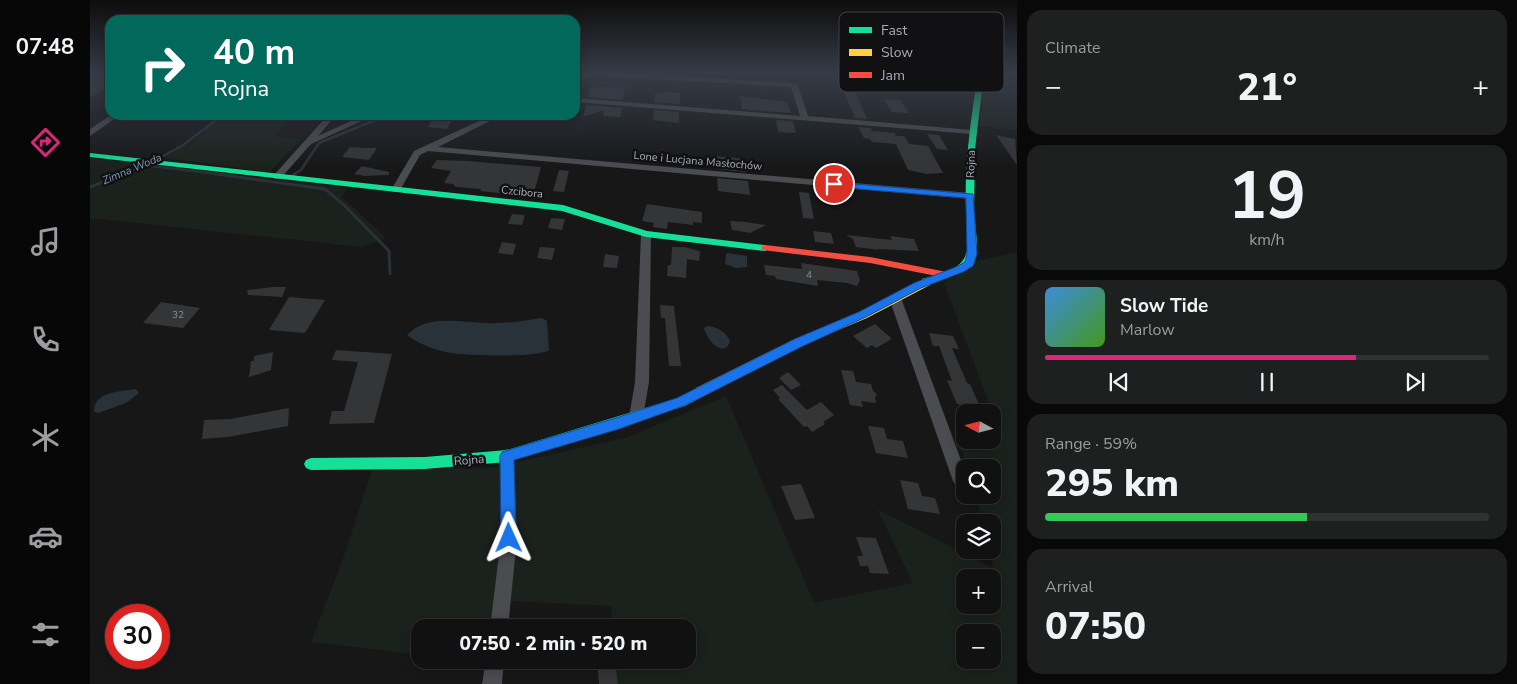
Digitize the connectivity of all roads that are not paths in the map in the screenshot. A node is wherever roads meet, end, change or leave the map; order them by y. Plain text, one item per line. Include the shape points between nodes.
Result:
1 (638, 105) edge
2 (801, 105) edge
3 (977, 105) edge
4 (805, 118) junction
5 (109, 120) edge
6 (328, 120) edge
7 (360, 120) edge
8 (487, 120) edge
9 (972, 132) junction
10 (90, 134) edge
11 (306, 144) junction
12 (425, 148) junction
13 (90, 155) edge
14 (277, 176) junction
15 (396, 190) junction
16 (970, 196) junction
17 (646, 234) junction
18 (947, 275) junction
19 (895, 298) junction
20 (636, 417) junction
21 (507, 456) junction
22 (311, 464) dead end
23 (956, 467) edge
24 (500, 619) edge
25 (494, 669) edge
26 (492, 684) edge

1 - 4 street
2 - 4 street
3 - 9 street, Rojna
4 - 9 street
5 - 10 street
6 - 11 street
7 - 11 street
8 - 12 street
9 - 16 street, Rojna
11 - 14 street
12 - 15 street via 413,158
12 - 16 street, Lone i Lucjana Masłochów
13 - 14 street, Czcibora
14 - 15 street, Czcibora
15 - 17 street, Czcibora via 563,208
16 - 18 street, Rojna via 971,261
17 - 18 street, Czcibora via 870,260
17 - 20 street via 642,382
18 - 19 street, Rojna
19 - 20 street, Rojna via 681,402
19 - 23 street
20 - 21 street, Rojna
21 - 22 street, Rojna via 425,463
21 - 24 street via 509,538
25 - 26 street

